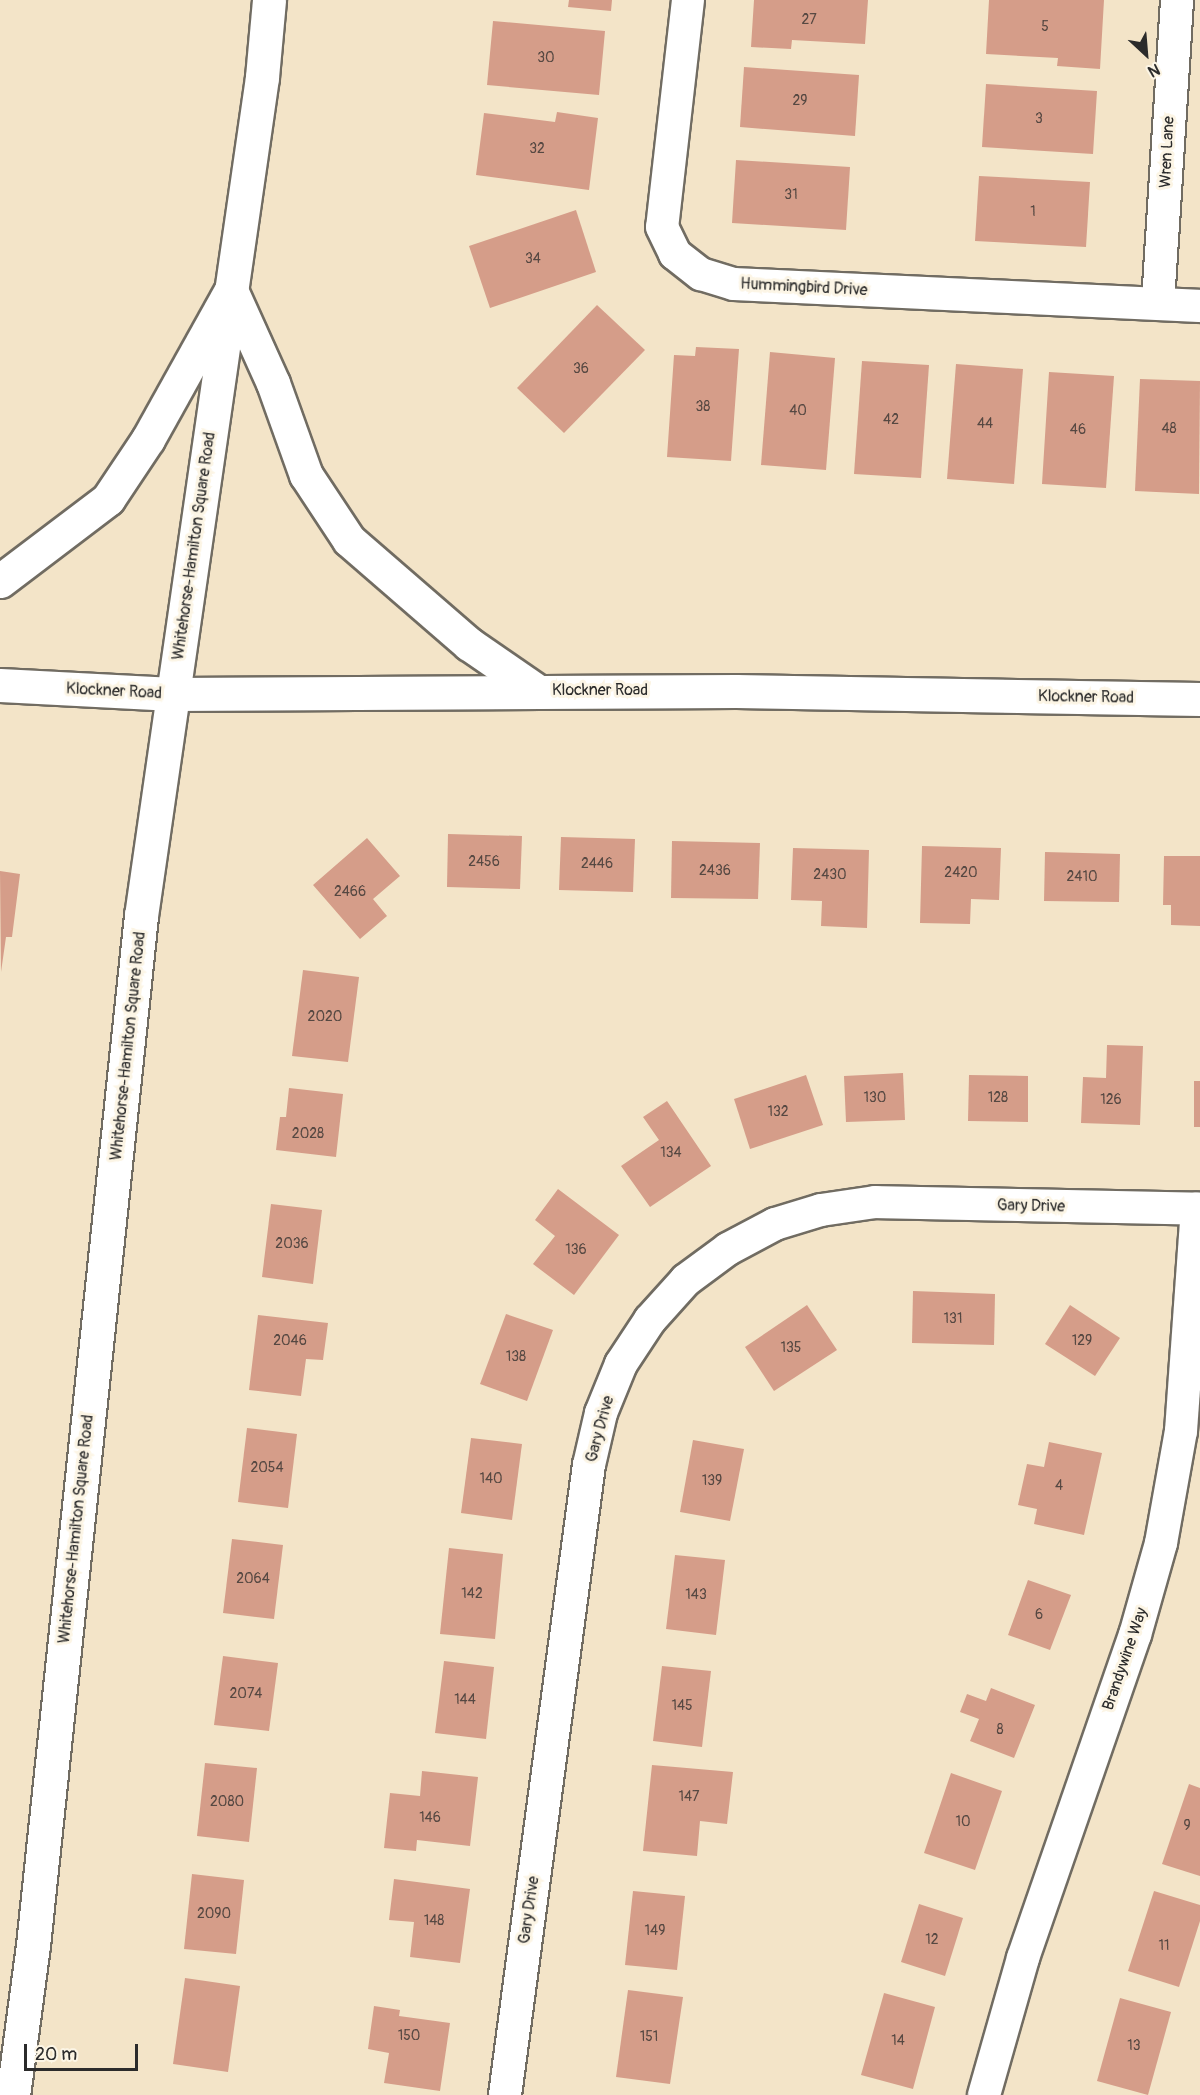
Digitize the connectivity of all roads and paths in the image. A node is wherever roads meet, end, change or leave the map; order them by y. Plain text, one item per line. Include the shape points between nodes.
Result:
1 (269, 0) edge
2 (688, 0) edge
3 (1177, 0) edge
4 (231, 290) junction
5 (1158, 303) junction
6 (1200, 306) edge
7 (0, 581) edge
8 (0, 685) edge
9 (536, 690) junction
10 (173, 694) junction
11 (1200, 699) edge
12 (1199, 1209) edge
13 (13, 2095) edge
14 (505, 2095) edge
15 (984, 2095) edge

1 - 4 street, Whitehorse-Hamilton Square Road via 262,77
2 - 5 street, Hummingbird Drive via 662,227 675,254 701,274 734,284
3 - 5 street, Wren Lane
4 - 7 street via 148,439 108,499
4 - 9 street via 273,383 306,475 349,540 452,631
4 - 10 street, Whitehorse-Hamilton Square Road
5 - 6 street, Hummingbird Drive
8 - 10 street, Klockner Road
9 - 10 street, Klockner Road
9 - 11 street, Klockner Road
10 - 13 street, Whitehorse-Hamilton Square Road via 141,916 33,1945
12 - 14 street, Gary Drive via 875,1202 820,1210 775,1224 728,1249 686,1280 650,1320 621,1364 589,1465
12 - 15 street, Brandywine Way via 1181,1431 1161,1543 1135,1635 1023,1958

